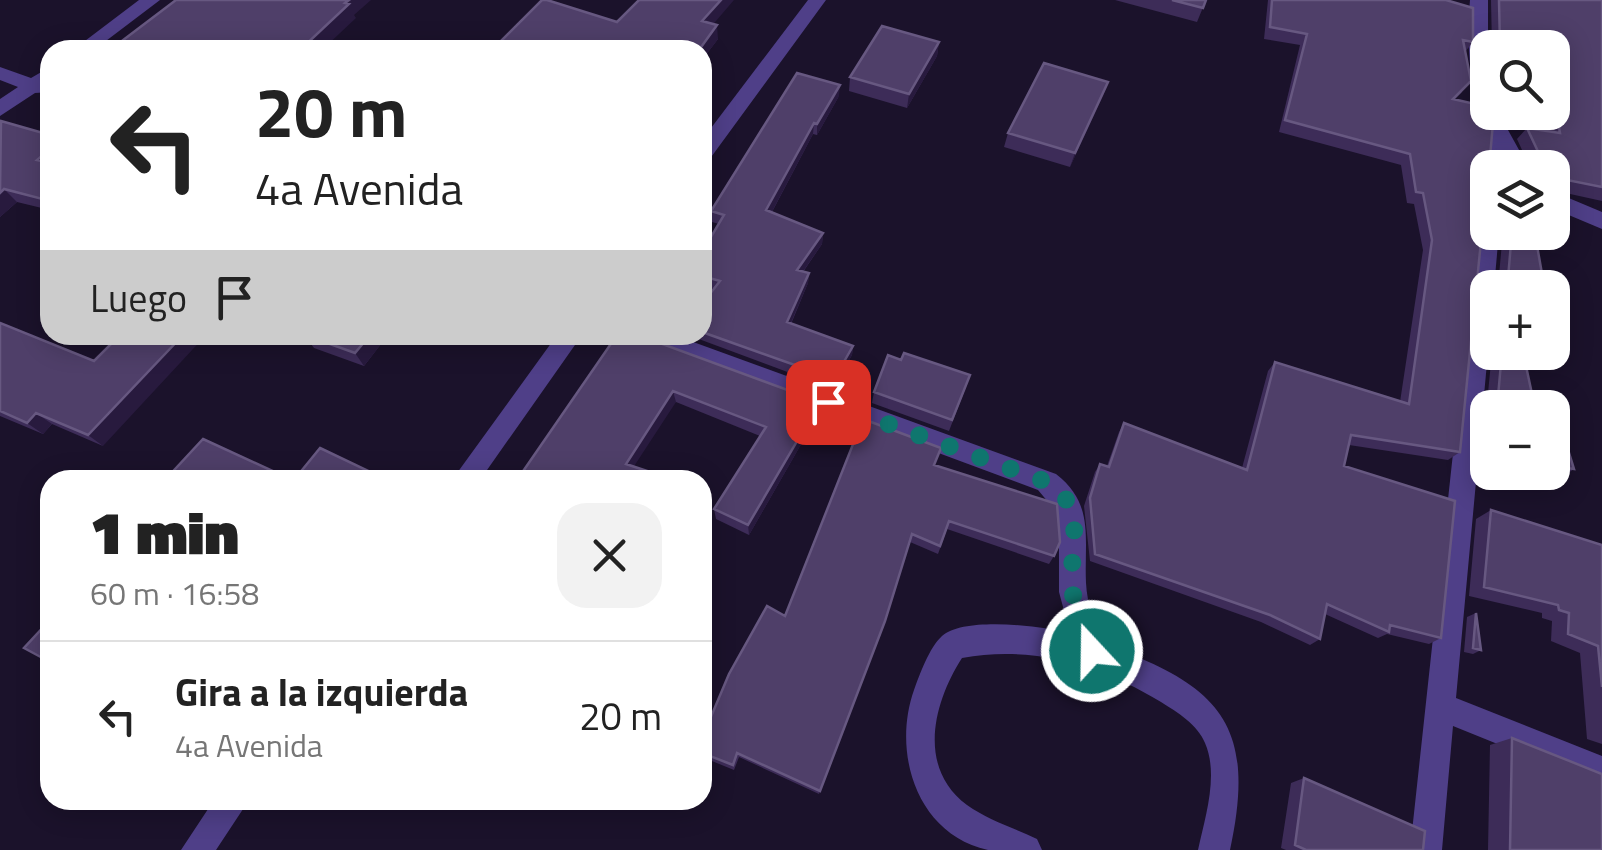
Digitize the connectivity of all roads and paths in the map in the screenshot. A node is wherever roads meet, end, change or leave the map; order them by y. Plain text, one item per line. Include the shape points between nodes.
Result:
1 (151, 0) edge
2 (817, 0) edge
3 (1472, 8) edge
4 (96, 40) edge
5 (0, 73) edge
6 (40, 89) edge
7 (40, 90) edge
8 (0, 110) edge
9 (1497, 141) junction
10 (712, 142) edge
11 (1496, 150) edge
12 (1504, 150) edge
13 (1570, 207) edge
14 (1602, 222) edge
15 (1486, 250) edge
16 (563, 345) edge
17 (673, 345) edge
18 (471, 470) edge
19 (1092, 651) junction
20 (1440, 706) junction
21 (1602, 771) edge
22 (226, 810) edge
23 (197, 850) edge
24 (1026, 850) edge
25 (1214, 850) edge
26 (1426, 850) edge

1 - 4 street
2 - 10 street
3 - 9 street via 1482,103
5 - 6 street
7 - 8 street
9 - 11 street
9 - 12 street
13 - 14 street
15 - 20 street
16 - 18 street
17 - 19 street via 1062,492 1074,523 1074,604
19 - 24 street via 985,637 952,645 934,671 919,722 918,754 930,786 952,813
19 - 25 street via 1196,706 1214,728 1226,779
20 - 21 street
20 - 26 street
22 - 23 street

